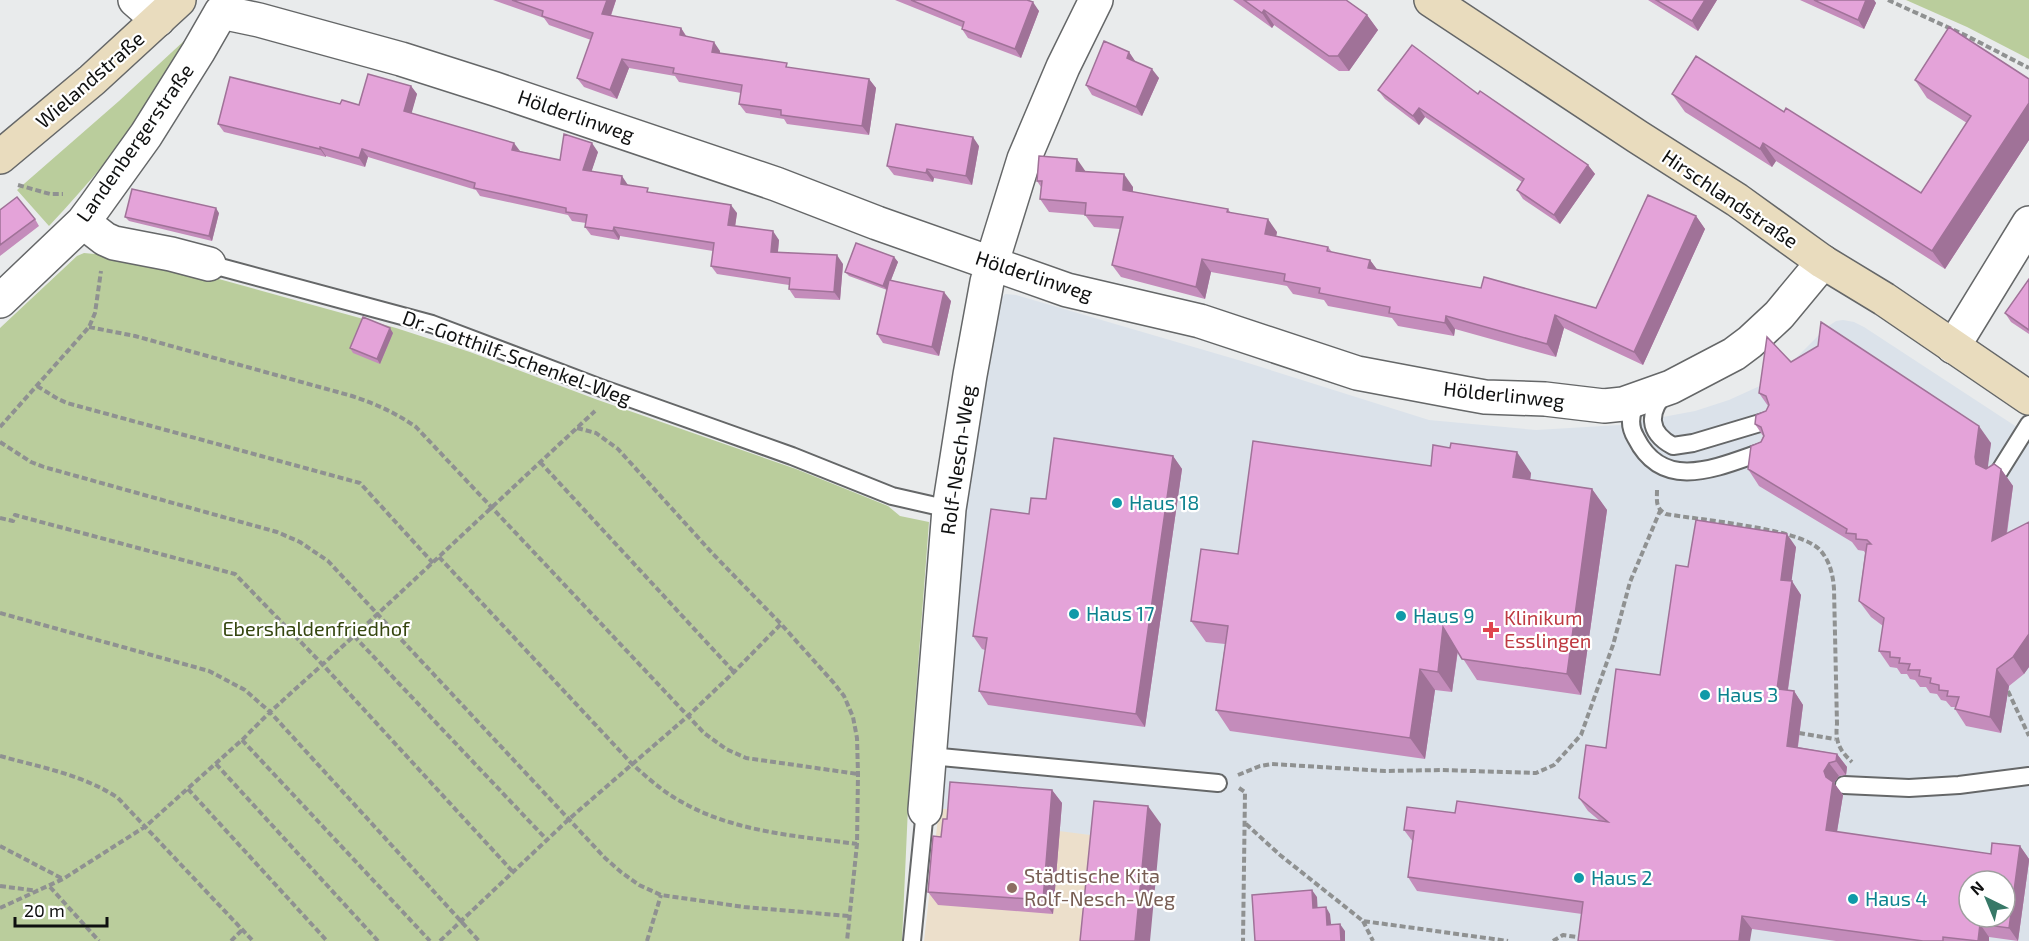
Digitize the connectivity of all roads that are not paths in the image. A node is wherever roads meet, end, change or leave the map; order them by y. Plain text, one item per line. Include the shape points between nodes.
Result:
1 (1094, 0) edge
2 (1431, 0) edge
3 (215, 6) edge
4 (157, 7) edge
5 (7, 170) edge
6 (2029, 223) edge
7 (94, 230) junction
8 (992, 262) junction
9 (1823, 262) junction
10 (209, 264) joint
11 (0, 301) edge
12 (1953, 347) junction
13 (1671, 387) junction
14 (1640, 398) junction
15 (2029, 398) edge
16 (1770, 420) edge
17 (2029, 424) edge
18 (1765, 451) edge
19 (1997, 475) edge
20 (949, 509) junction
21 (930, 756) junction
22 (2029, 776) edge
23 (1218, 783) road end
24 (1851, 785) road end
25 (925, 810) joint
26 (912, 941) edge

1 - 8 street, Rolf-Nesch-Weg via 1024,159
2 - 9 street, Hirschlandstraße via 1737,200
3 - 7 street, Landenbergerstraße via 198,52 146,135
3 - 8 street, Hölderlinweg via 495,88
4 - 5 street, Wielandstraße
6 - 12 street
7 - 10 street, Dr.-Gotthilf-Schenkel-Weg via 114,243
7 - 11 street, Landenbergerstraße
8 - 14 street, Hölderlinweg via 1067,290 1200,321 1357,373 1485,397 1604,406
8 - 20 street, Rolf-Nesch-Weg
9 - 12 street, Hirschlandstraße
9 - 13 street, Hölderlinweg via 1779,315 1750,342
10 - 20 lane, Dr.-Gotthilf-Schenkel-Weg via 432,324 892,496
12 - 15 street, Hirschlandstraße
13 - 14 street, Hölderlinweg
13 - 16 lane via 1656,408 1653,423 1659,436 1673,446
14 - 18 lane via 1630,419 1631,428 1641,446 1659,465 1670,470 1695,472
17 - 19 lane
20 - 21 street, Rolf-Nesch-Weg
21 - 23 lane
21 - 25 street, Rolf-Nesch-Weg
22 - 24 lane via 1909,788
25 - 26 lane, Rolf-Nesch-Weg

